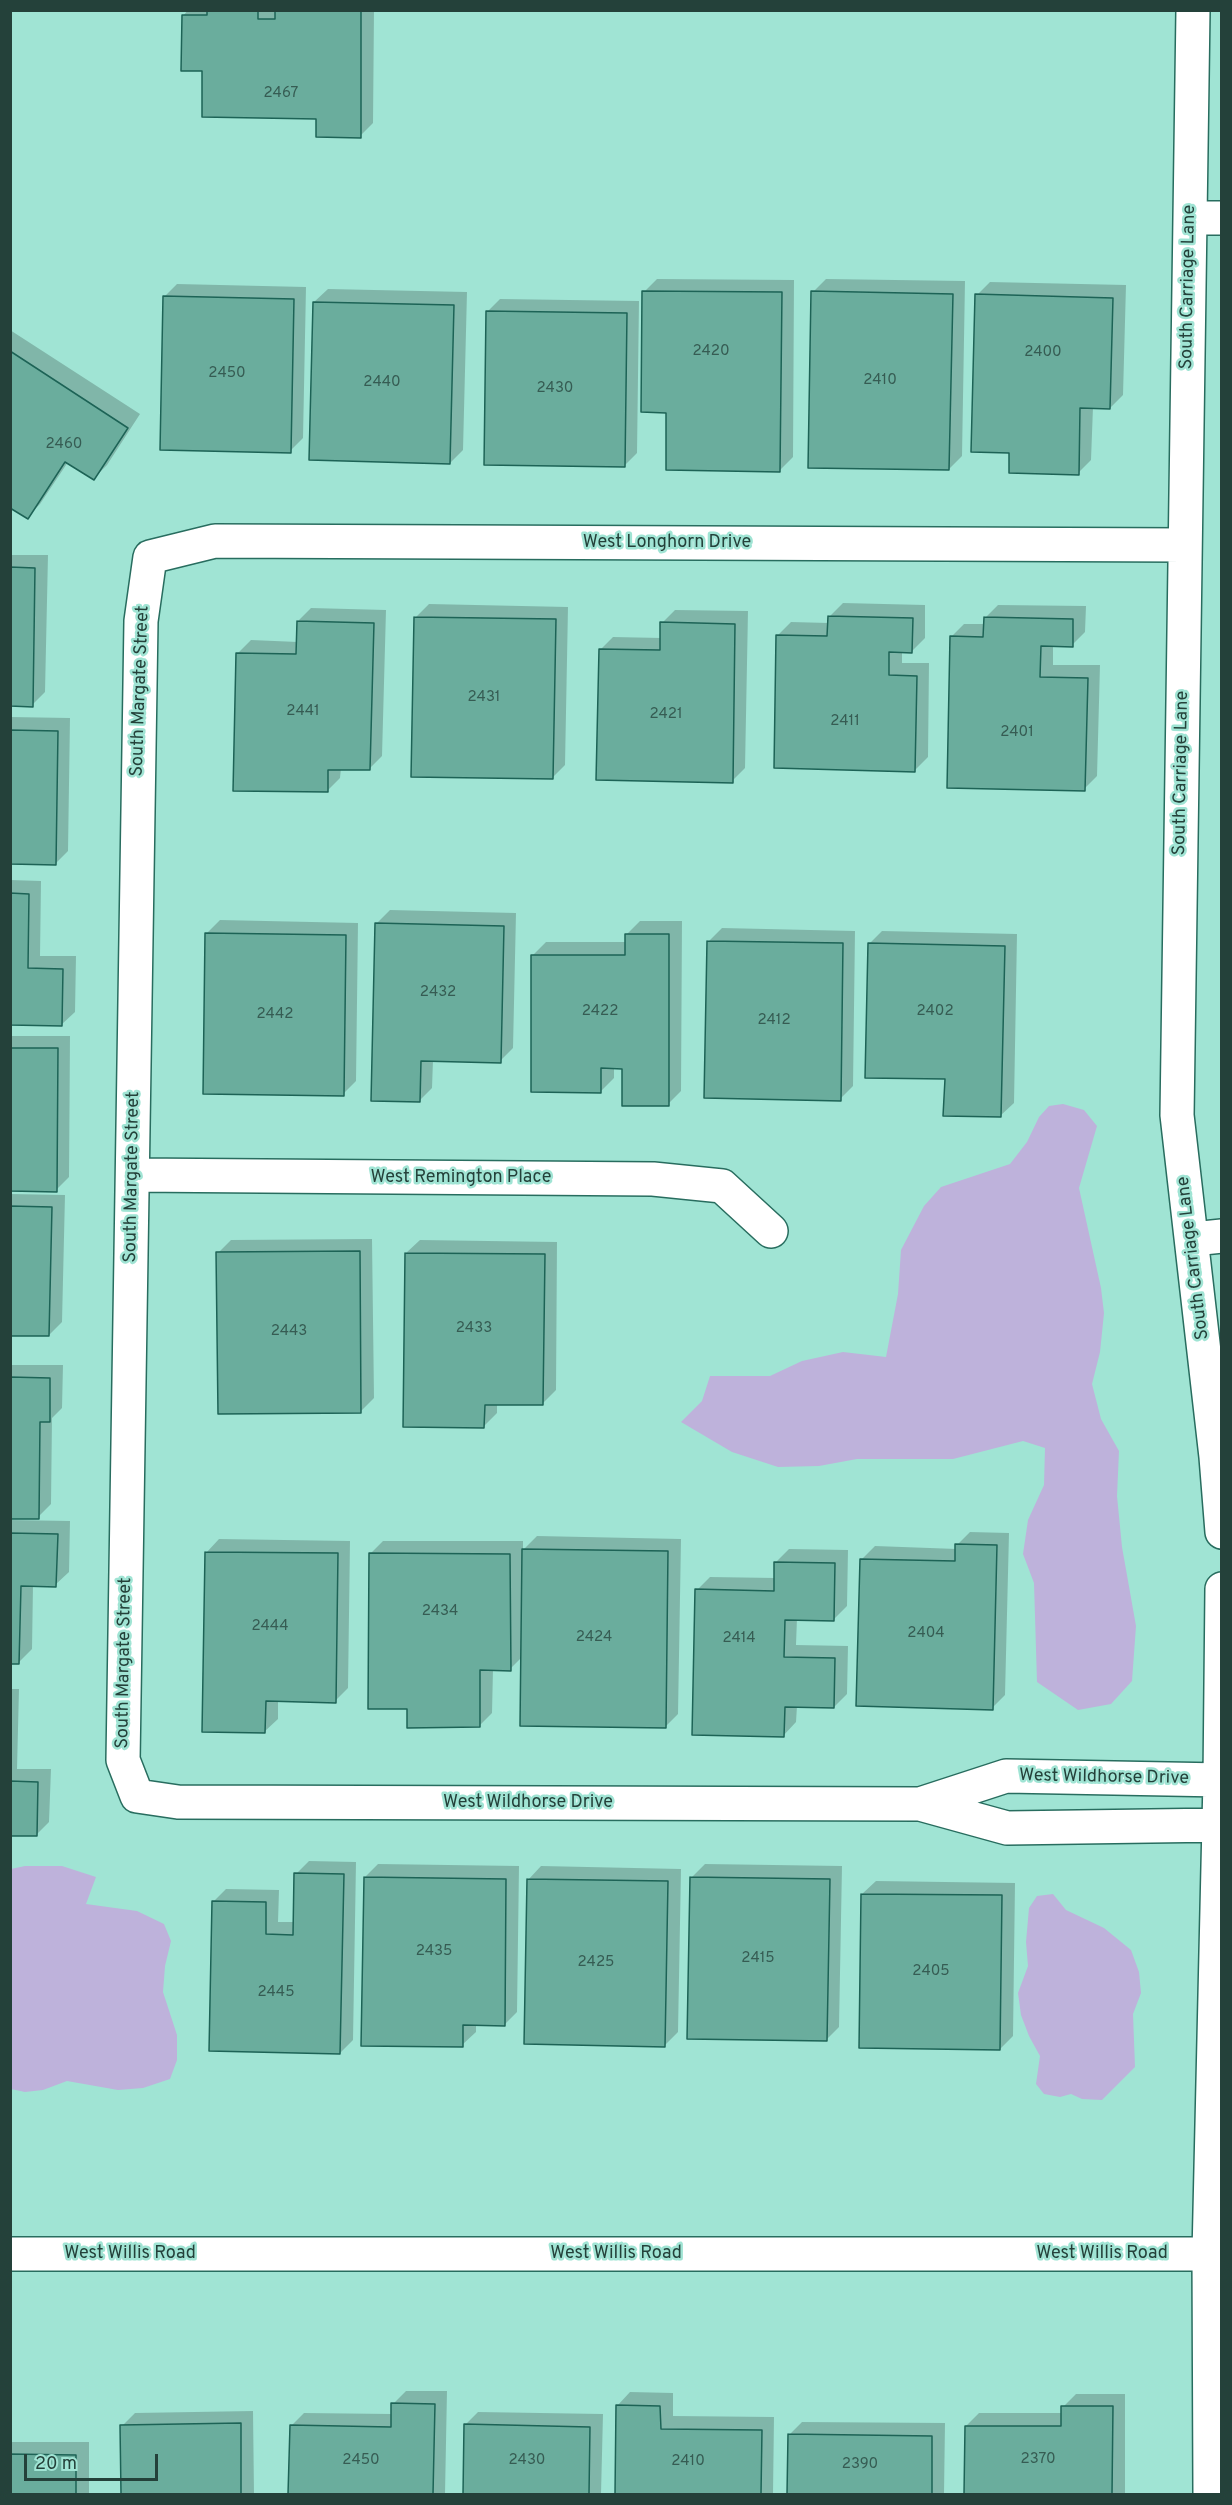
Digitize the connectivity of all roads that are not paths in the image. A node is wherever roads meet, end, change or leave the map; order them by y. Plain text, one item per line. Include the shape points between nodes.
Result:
1 (1193, 10) edge
2 (1206, 218) edge
3 (1185, 545) junction
4 (150, 557) joint
5 (133, 1175) junction
6 (771, 1231) dead end
7 (1207, 1237) edge
8 (1221, 1532) edge
9 (1221, 1589) edge
10 (1221, 1780) edge
11 (137, 1796) joint
12 (920, 1804) junction
13 (1220, 1825) edge
14 (10, 2254) edge
15 (1215, 2254) edge
16 (1210, 2494) edge

1 - 2 street, South Carriage Lane
2 - 3 street, South Carriage Lane
3 - 4 street, West Longhorn Drive via 214,542
3 - 7 street, South Carriage Lane via 1177,1115
4 - 5 street, South Margate Street via 141,621
5 - 6 street, West Remington Place via 653,1179 722,1186
5 - 11 street, South Margate Street via 123,1760
7 - 8 street, South Carriage Lane
9 - 10 street
10 - 12 street, West Wildhorse Drive via 1006,1776
10 - 13 street
11 - 12 street, West Wildhorse Drive via 190,1802
12 - 13 street, West Wildhorse Drive via 1007,1828
13 - 15 street
14 - 15 street, West Willis Road
15 - 16 street

